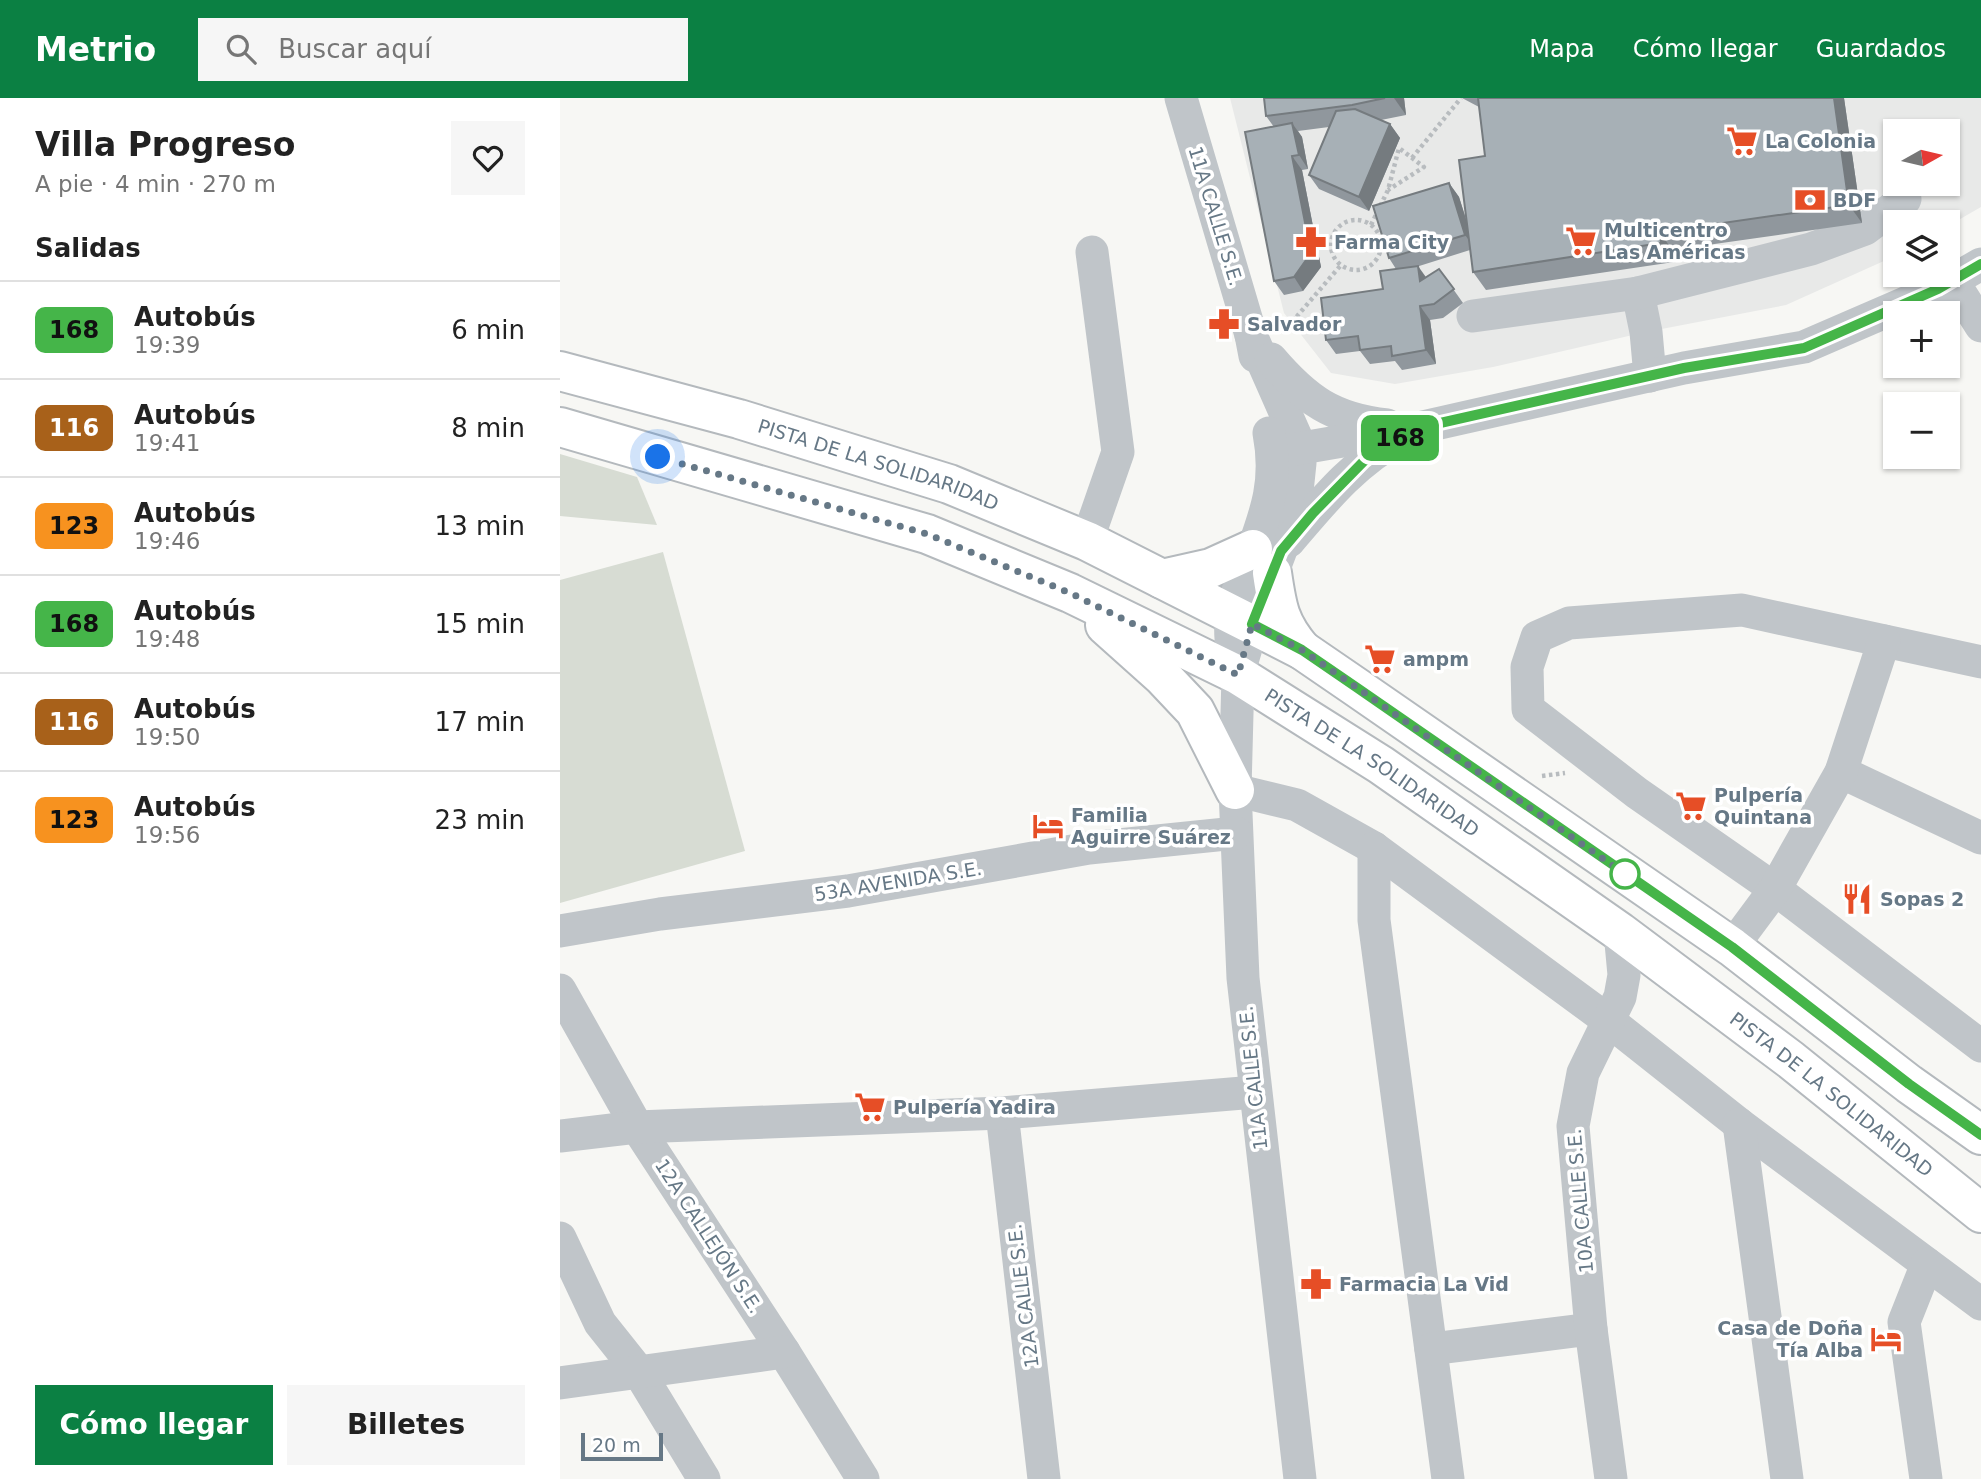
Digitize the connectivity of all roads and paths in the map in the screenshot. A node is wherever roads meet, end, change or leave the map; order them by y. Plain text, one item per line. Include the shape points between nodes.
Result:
1 (1181, 98) edge
2 (1461, 98) edge
3 (1412, 158) junction
4 (1388, 190) junction
5 (1905, 199) dead end
6 (1371, 225) junction
7 (1093, 252) dead end
8 (1981, 264) edge
9 (1341, 265) junction
10 (1960, 276) edge
11 (1938, 287) edge
12 (1956, 287) edge
13 (1639, 293) junction
14 (1472, 316) dead end
15 (1981, 326) edge
16 (1251, 335) junction
17 (560, 371) edge
18 (1650, 376) junction
19 (560, 427) edge
20 (1418, 428) junction
21 (1286, 450) junction
22 (1087, 541) junction
23 (1269, 557) junction
24 (1162, 579) junction
25 (1070, 593) junction
26 (1241, 619) junction
27 (1884, 641) junction
28 (1302, 650) junction
29 (1981, 662) edge
30 (1238, 675) junction
31 (1600, 765) junction
32 (1841, 772) junction
33 (1493, 781) junction
34 (1235, 790) junction
35 (1236, 833) junction
36 (1981, 838) edge
37 (1374, 848) junction
38 (1774, 889) junction
39 (560, 931) edge
40 (1620, 932) junction
41 (1732, 947) junction
42 (560, 990) edge
43 (1609, 1021) junction
44 (1981, 1045) edge
45 (1255, 1092) junction
46 (1002, 1113) junction
47 (1739, 1124) junction
48 (637, 1127) junction
49 (1981, 1135) edge
50 (560, 1136) edge
51 (1981, 1213) edge
52 (560, 1238) edge
53 (1927, 1264) junction
54 (1981, 1304) edge
55 (1591, 1329) junction
56 (1431, 1349) junction
57 (784, 1352) junction
58 (639, 1372) junction
59 (560, 1383) edge
60 (704, 1479) edge
61 (863, 1479) edge
62 (1044, 1479) edge
63 (1300, 1479) edge
64 (1448, 1479) edge
65 (1611, 1479) edge
66 (1787, 1479) edge
67 (1926, 1479) edge

1 - 16 street, 11A CALLE S.E.
2 - 3 path
3 - 4 path via 1424,167
3 - 4 path via 1399,148
4 - 6 path
5 - 13 street via 1865,229 1847,236
6 - 9 path via 1381,239 1378,256 1366,268
6 - 9 path via 1354,220 1338,227 1331,251
7 - 22 street via 1118,452
8 - 10 street
9 - 16 path via 1292,323
11 - 18 street via 1804,348
12 - 15 street
13 - 14 street
13 - 18 street
16 - 20 street via 1289,380 1320,405 1364,422
16 - 21 street, 11A CALLE S.E.
17 - 22 main road, PISTA DE LA SOLIDARIDAD via 739,419 949,484
18 - 20 street
19 - 25 main road, PISTA DE LA SOLIDARIDAD via 927,534
20 - 21 street
20 - 23 street via 1364,461
21 - 23 street, 11A CALLE S.E. via 1274,467
22 - 24 main road, PISTA DE LA SOLIDARIDAD
23 - 24 main road
23 - 26 street, 11A CALLE S.E.
23 - 28 main road via 1277,608 1287,632
24 - 26 main road, PISTA DE LA SOLIDARIDAD
25 - 30 main road, PISTA DE LA SOLIDARIDAD
25 - 34 main road via 1195,711
26 - 28 main road, PISTA DE LA SOLIDARIDAD
26 - 30 street, 11A CALLE S.E.
27 - 29 street
27 - 31 street via 1742,610 1569,623 1537,637 1527,667 1528,709
27 - 32 street
28 - 33 main road, PISTA DE LA SOLIDARIDAD
30 - 34 street, 11A CALLE S.E.
30 - 40 main road, PISTA DE LA SOLIDARIDAD via 1381,765
31 - 33 path via 1557,775
31 - 38 street
32 - 36 street
32 - 38 street
33 - 41 main road, PISTA DE LA SOLIDARIDAD
34 - 35 street, 11A CALLE S.E.
34 - 37 street via 1297,806
35 - 39 street, 53A AVENIDA S.E. via 1089,848 848,891
35 - 45 street, 11A CALLE S.E. via 1243,978
37 - 43 street
37 - 56 street via 1374,920
38 - 41 street
38 - 44 street
40 - 43 street, 10A CALLE S.E. via 1624,975
40 - 51 main road, PISTA DE LA SOLIDARIDAD via 1791,1060
41 - 49 main road, PISTA DE LA SOLIDARIDAD
42 - 48 street, 12A CALLEJÓN S.E.
43 - 47 street
43 - 55 street, 10A CALLE S.E. via 1583,1073 1573,1125
45 - 46 street
45 - 63 street, 11A CALLE S.E.
46 - 48 street
46 - 62 street, 12A CALLE S.E.
47 - 53 street
47 - 66 street
48 - 50 street
48 - 57 street, 12A CALLEJÓN S.E.
52 - 58 street via 600,1323
53 - 54 street
53 - 67 street via 1904,1322
55 - 56 street
55 - 65 street, 10A CALLE S.E.
56 - 64 street
57 - 58 street
57 - 61 street, 12A CALLEJÓN S.E.
58 - 59 street
58 - 60 street

